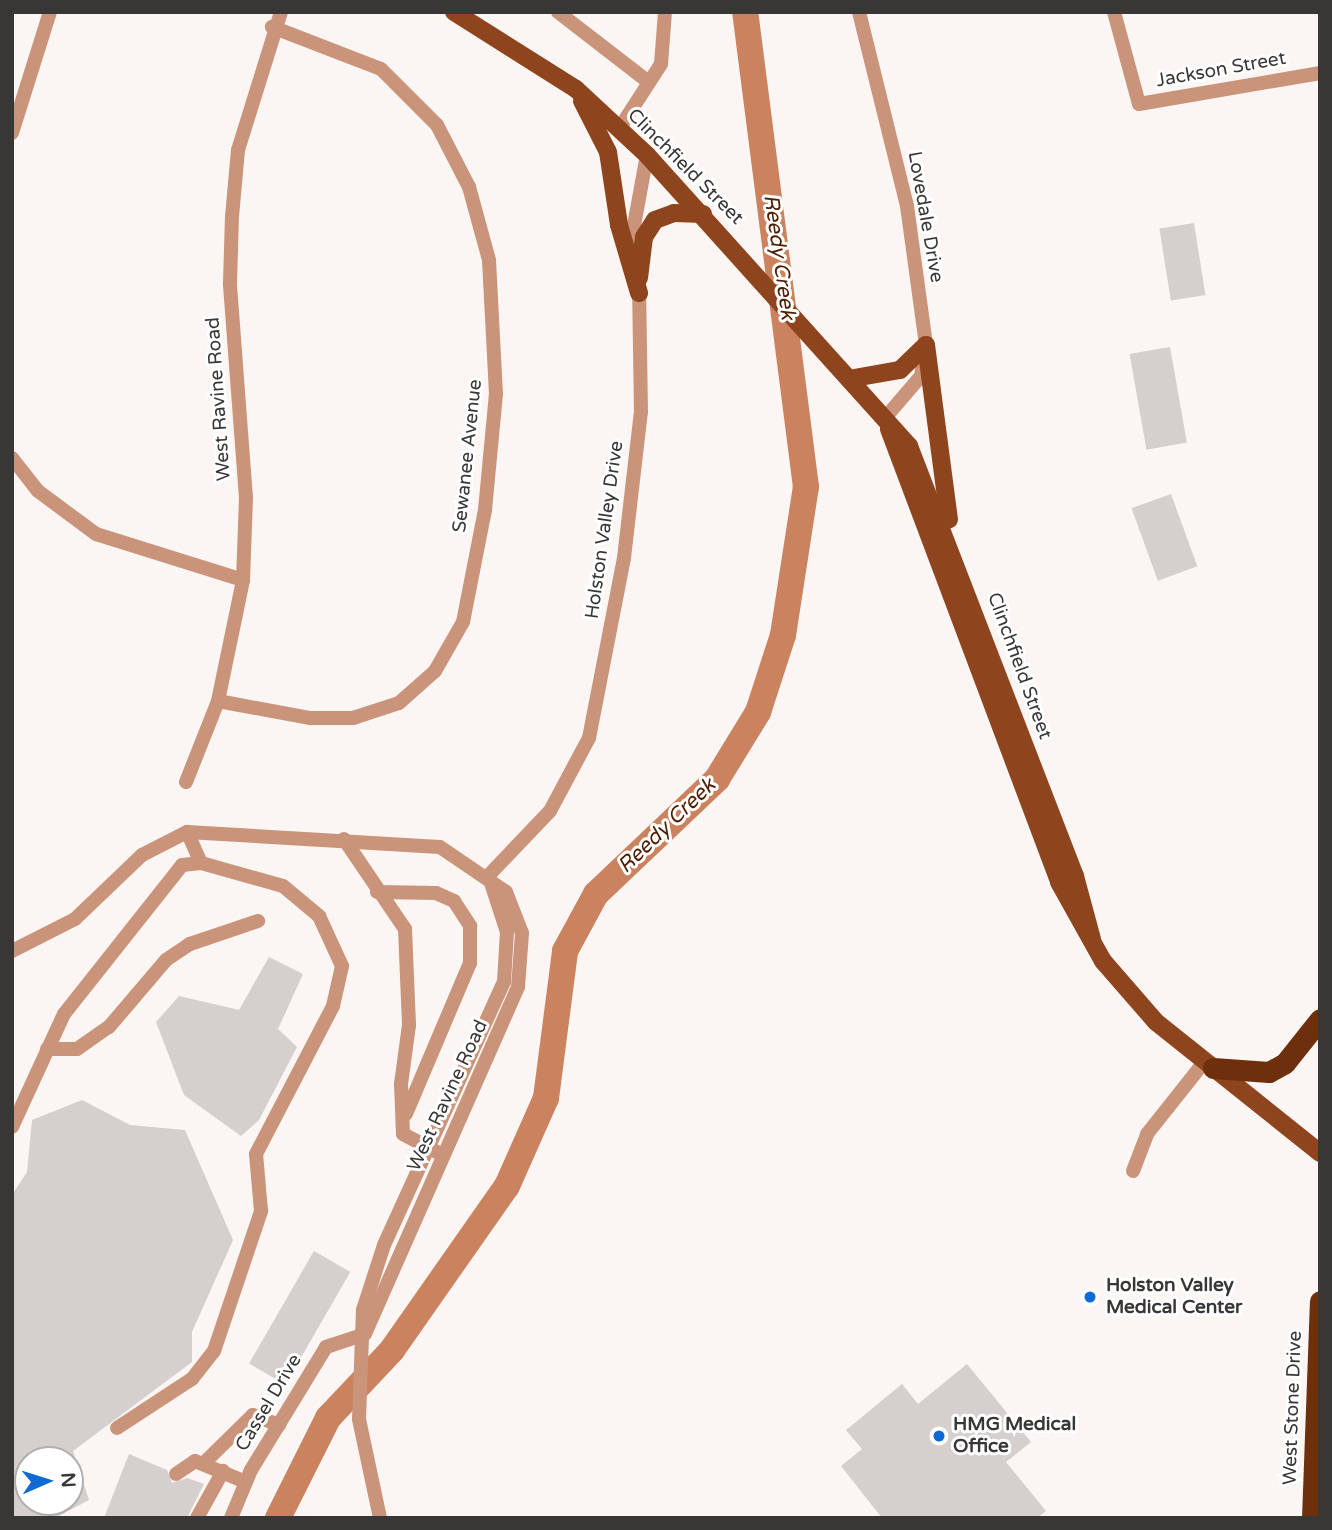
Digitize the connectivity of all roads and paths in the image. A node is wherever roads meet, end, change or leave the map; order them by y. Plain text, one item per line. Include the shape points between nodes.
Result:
1 (50, 12) edge
2 (281, 12) edge
3 (558, 12) edge
4 (665, 12) edge
5 (859, 12) edge
6 (1114, 12) edge
7 (456, 13) edge
8 (272, 27) junction
9 (1320, 73) edge
10 (646, 80) junction
11 (576, 89) junction
12 (619, 129) junction
13 (12, 133) edge
14 (647, 155) junction
15 (703, 214) junction
16 (639, 285) junction
17 (926, 345) junction
18 (854, 378) junction
19 (885, 418) junction
20 (12, 458) edge
21 (953, 550) junction
22 (243, 580) junction
23 (218, 701) junction
24 (186, 782) dead end
25 (187, 832) junction
26 (344, 839) junction
27 (201, 863) junction
28 (488, 876) junction
29 (377, 892) junction
30 (258, 921) dead end
31 (1092, 939) junction
32 (12, 951) edge
33 (1320, 1019) edge
34 (47, 1049) junction
35 (1209, 1064) junction
36 (405, 1115) junction
37 (12, 1127) edge
38 (435, 1152) junction
39 (1320, 1153) edge
40 (1133, 1171) dead end
41 (1320, 1301) edge
42 (363, 1341) junction
43 (279, 1425) junction
44 (117, 1429) dead end
45 (205, 1462) junction
46 (223, 1471) junction
47 (176, 1474) dead end
48 (246, 1482) junction
49 (198, 1518) edge
50 (231, 1518) edge
51 (380, 1518) edge
52 (1312, 1518) edge

1 - 13 street
2 - 8 street, West Ravine Road
3 - 10 street
4 - 10 street via 666,49
5 - 17 street, Lovedale Drive via 907,206
6 - 9 street, Jackson Street via 1139,104
7 - 11 main road, Clinchfield Street
8 - 22 street, West Ravine Road via 238,150 232,217 230,283 246,498
8 - 23 street, Sewanee Avenue via 382,69 437,125 469,187 489,260 496,394 485,510 463,622 435,671 399,703 353,718 310,719
10 - 12 street via 644,93
11 - 12 main road, Clinchfield Street
11 - 16 main road via 608,152 619,225
12 - 14 main road, Clinchfield Street
14 - 15 main road, Clinchfield Street
14 - 16 street, Holston Valley Drive via 633,231
15 - 16 main road via 674,213 655,220 644,237
15 - 18 main road, Clinchfield Street
16 - 28 street, Holston Valley Drive via 641,412 624,558 589,738 550,811
17 - 18 main road via 900,370
17 - 19 street, Lovedale Drive via 921,376
17 - 21 main road
18 - 19 main road, Clinchfield Street
19 - 21 main road, Clinchfield Street via 923,469
19 - 31 main road, Clinchfield Street via 1059,882
20 - 22 street via 38,491 96,534
21 - 31 main road, Clinchfield Street via 1075,876
22 - 23 street, West Ravine Road
23 - 24 street, West Ravine Road
25 - 26 street, West Ravine Road
25 - 27 street
25 - 32 street, West Ravine Road via 142,855 75,919
26 - 28 street, West Ravine Road via 440,847
26 - 29 street
27 - 34 street via 182,865 64,1014
27 - 44 street via 283,886 319,916 342,966 333,1006 256,1154 261,1211 214,1351 192,1378
28 - 38 street, West Ravine Road via 516,910 522,972
29 - 36 street via 405,929 408,946 409,1025 401,1084
29 - 36 street via 436,893 454,901 470,926 470,963
30 - 34 street via 190,944 166,960 109,1027 77,1049
31 - 35 main road, Clinchfield Street via 1115,978
33 - 35 highway via 1285,1063 1269,1072
34 - 37 street
35 - 39 main road, Clinchfield Street
35 - 40 street via 1147,1134
36 - 38 street via 403,1134
38 - 42 street, West Ravine Road
41 - 52 highway, West Stone Drive
42 - 43 street, Cassel Drive via 326,1347
42 - 51 street, West Ravine Road via 359,1419
43 - 45 street via 253,1415
43 - 48 street, Cassel Drive
45 - 46 street
45 - 47 street via 185,1462
46 - 48 street
46 - 49 street
48 - 50 street, Cassel Drive

